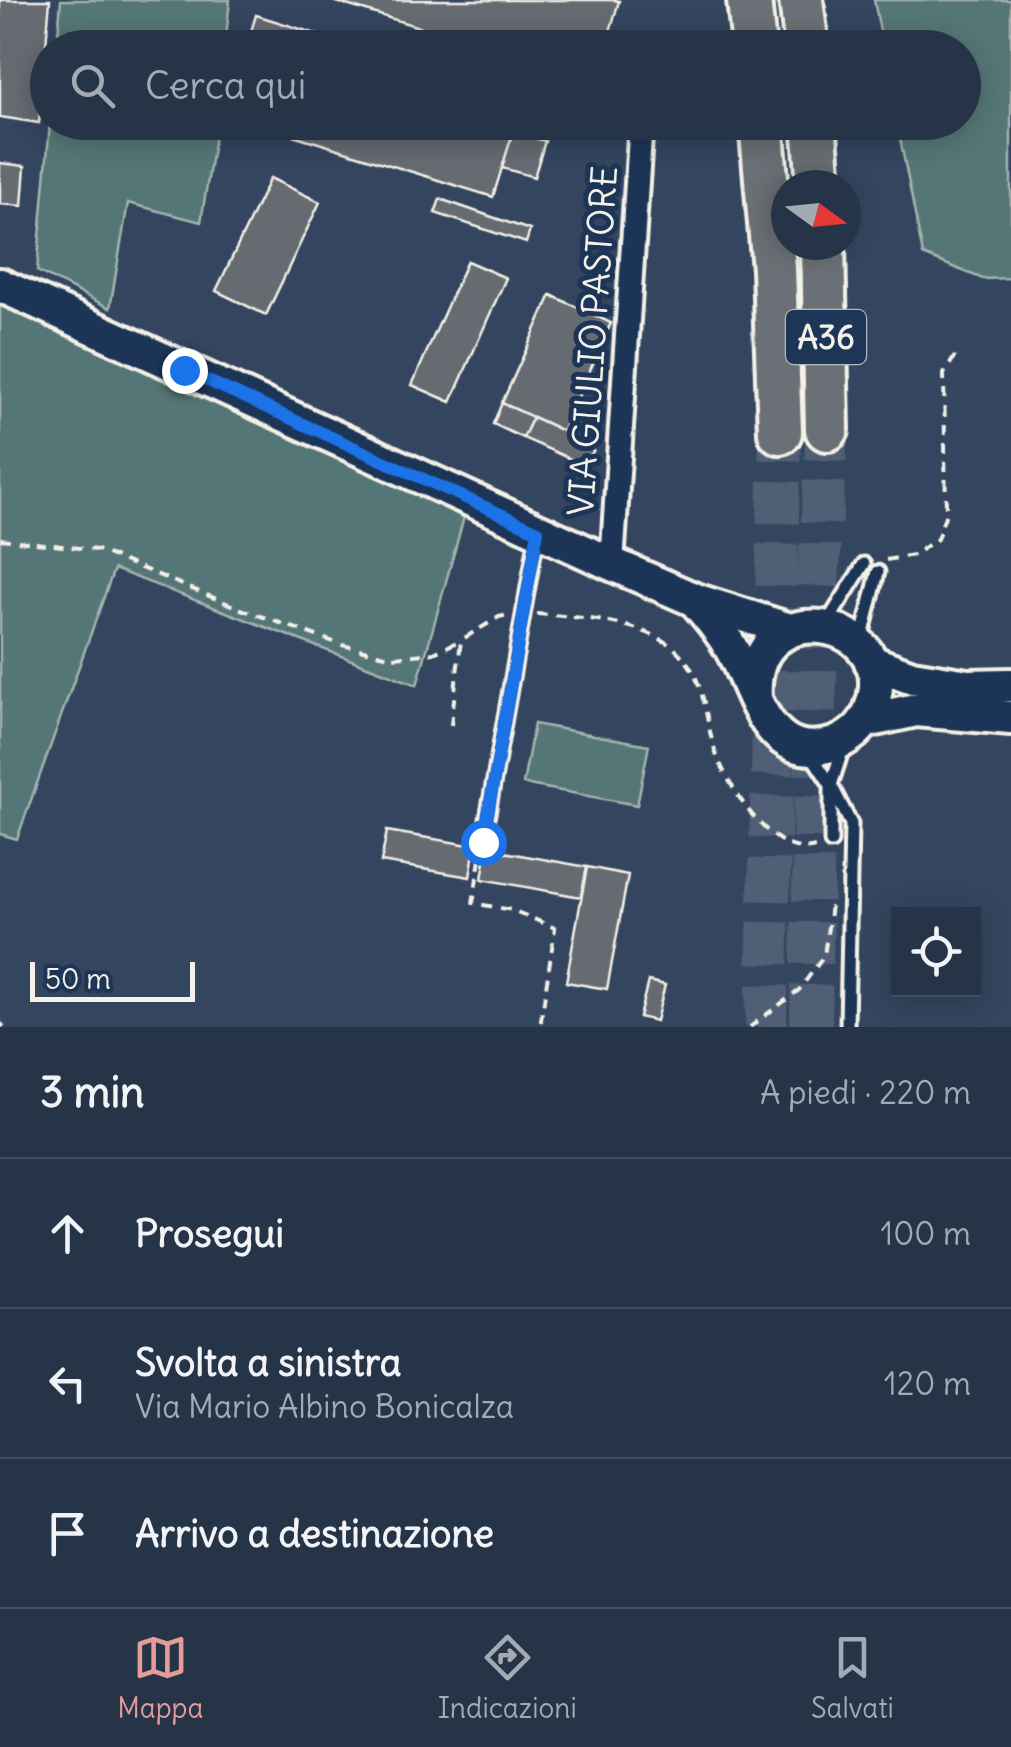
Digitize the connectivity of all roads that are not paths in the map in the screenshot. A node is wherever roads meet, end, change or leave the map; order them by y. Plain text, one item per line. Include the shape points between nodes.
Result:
1 (750, 0) edge
2 (801, 0) edge
3 (752, 30) edge
4 (805, 30) edge
5 (641, 140) edge
6 (763, 140) edge
7 (815, 140) edge
8 (817, 170) edge
9 (823, 260) edge
10 (0, 285) edge
11 (827, 428) tunnel mouth
12 (780, 432) tunnel mouth
13 (538, 531) junction
14 (612, 564) junction
15 (864, 564) dead end
16 (880, 567) road end
17 (695, 600) junction
18 (825, 626) junction
19 (790, 630) junction
20 (866, 654) junction
21 (1011, 686) edge
22 (755, 700) junction
23 (1011, 718) edge
24 (856, 730) junction
25 (806, 747) junction
26 (831, 785) junction
27 (483, 842) road end
28 (830, 842) road end
29 (848, 1027) edge

1 - 3 highway
2 - 4 highway
5 - 14 street, VIA GIULIO PASTORE
6 - 12 highway, A36
7 - 8 highway
9 - 11 highway, A36
10 - 13 main road
13 - 14 main road
13 - 27 lane
14 - 17 main road
15 - 18 lane
16 - 20 lane
17 - 19 main road
17 - 22 main road via 729,644
18 - 19 main road
18 - 20 main road via 844,632
19 - 22 main road via 764,651
20 - 21 main road via 912,677
20 - 24 main road via 876,681 874,701
22 - 25 main road via 778,736
23 - 24 main road via 916,710
24 - 25 main road via 820,748
24 - 26 lane
25 - 26 lane
26 - 28 lane
26 - 29 lane via 851,824

